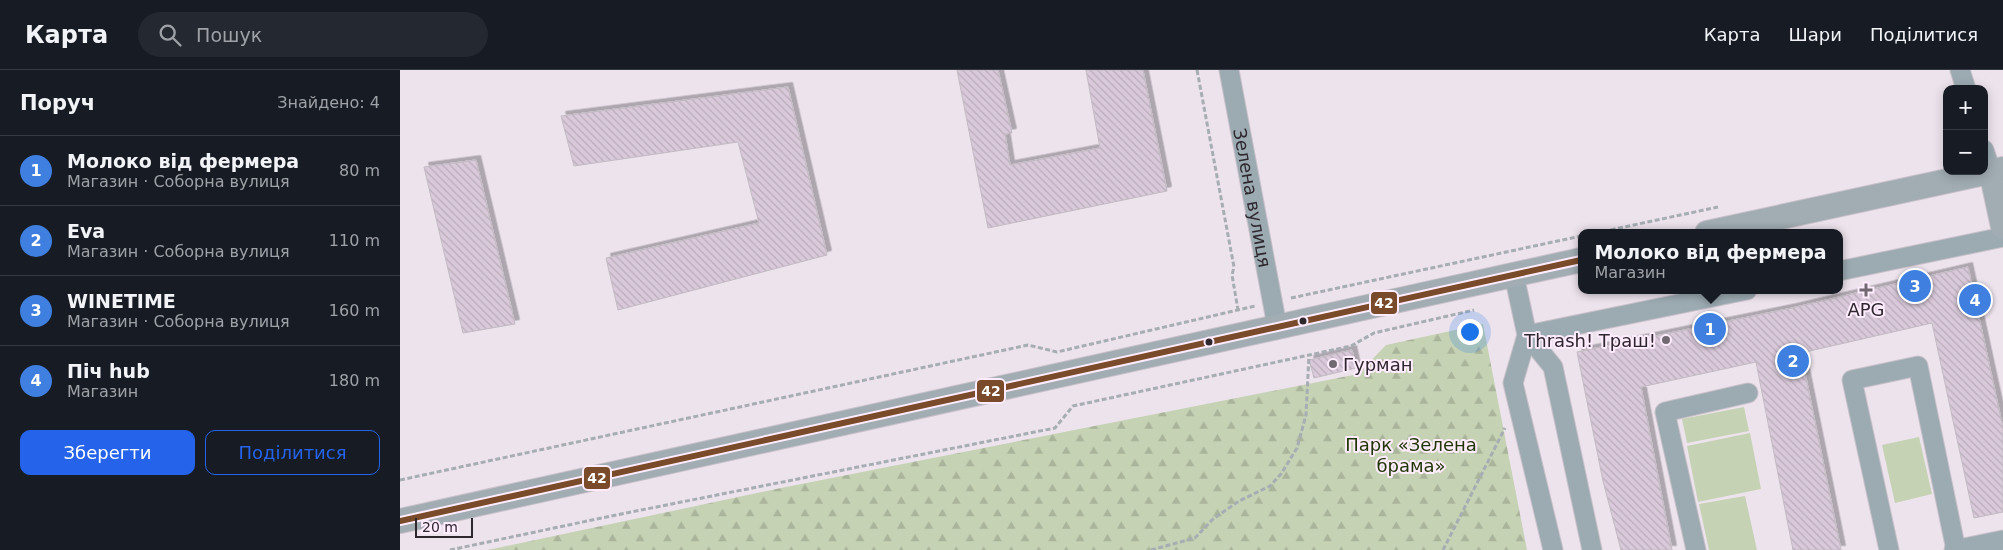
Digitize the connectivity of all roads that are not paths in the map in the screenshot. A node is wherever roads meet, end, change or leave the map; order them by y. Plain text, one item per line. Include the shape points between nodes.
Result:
1 (1229, 70) edge
2 (1960, 70) edge
3 (1965, 85) edge
4 (1993, 163) edge
5 (2003, 227) edge
6 (1724, 229) edge
7 (2003, 237) edge
8 (1578, 261) edge
9 (1843, 271) edge
10 (1514, 275) junction
11 (1728, 294) edge
12 (1277, 326) junction
13 (1528, 336) junction
14 (1748, 393) dead end
15 (400, 521) edge
16 (2003, 540) edge
17 (1553, 550) edge
18 (1592, 550) edge
19 (1696, 550) edge
20 (1889, 550) edge
21 (1955, 550) edge

1 - 12 street, Зелена вулиця
2 - 3 street
4 - 5 main road
4 - 6 main road
7 - 9 street
8 - 10 main road
10 - 12 main road
10 - 13 street
11 - 13 street
12 - 15 main road via 756,445
13 - 17 street via 1513,383
13 - 18 street via 1553,367
14 - 19 street via 1665,412
16 - 21 street
20 - 21 street via 1852,380 1918,366

